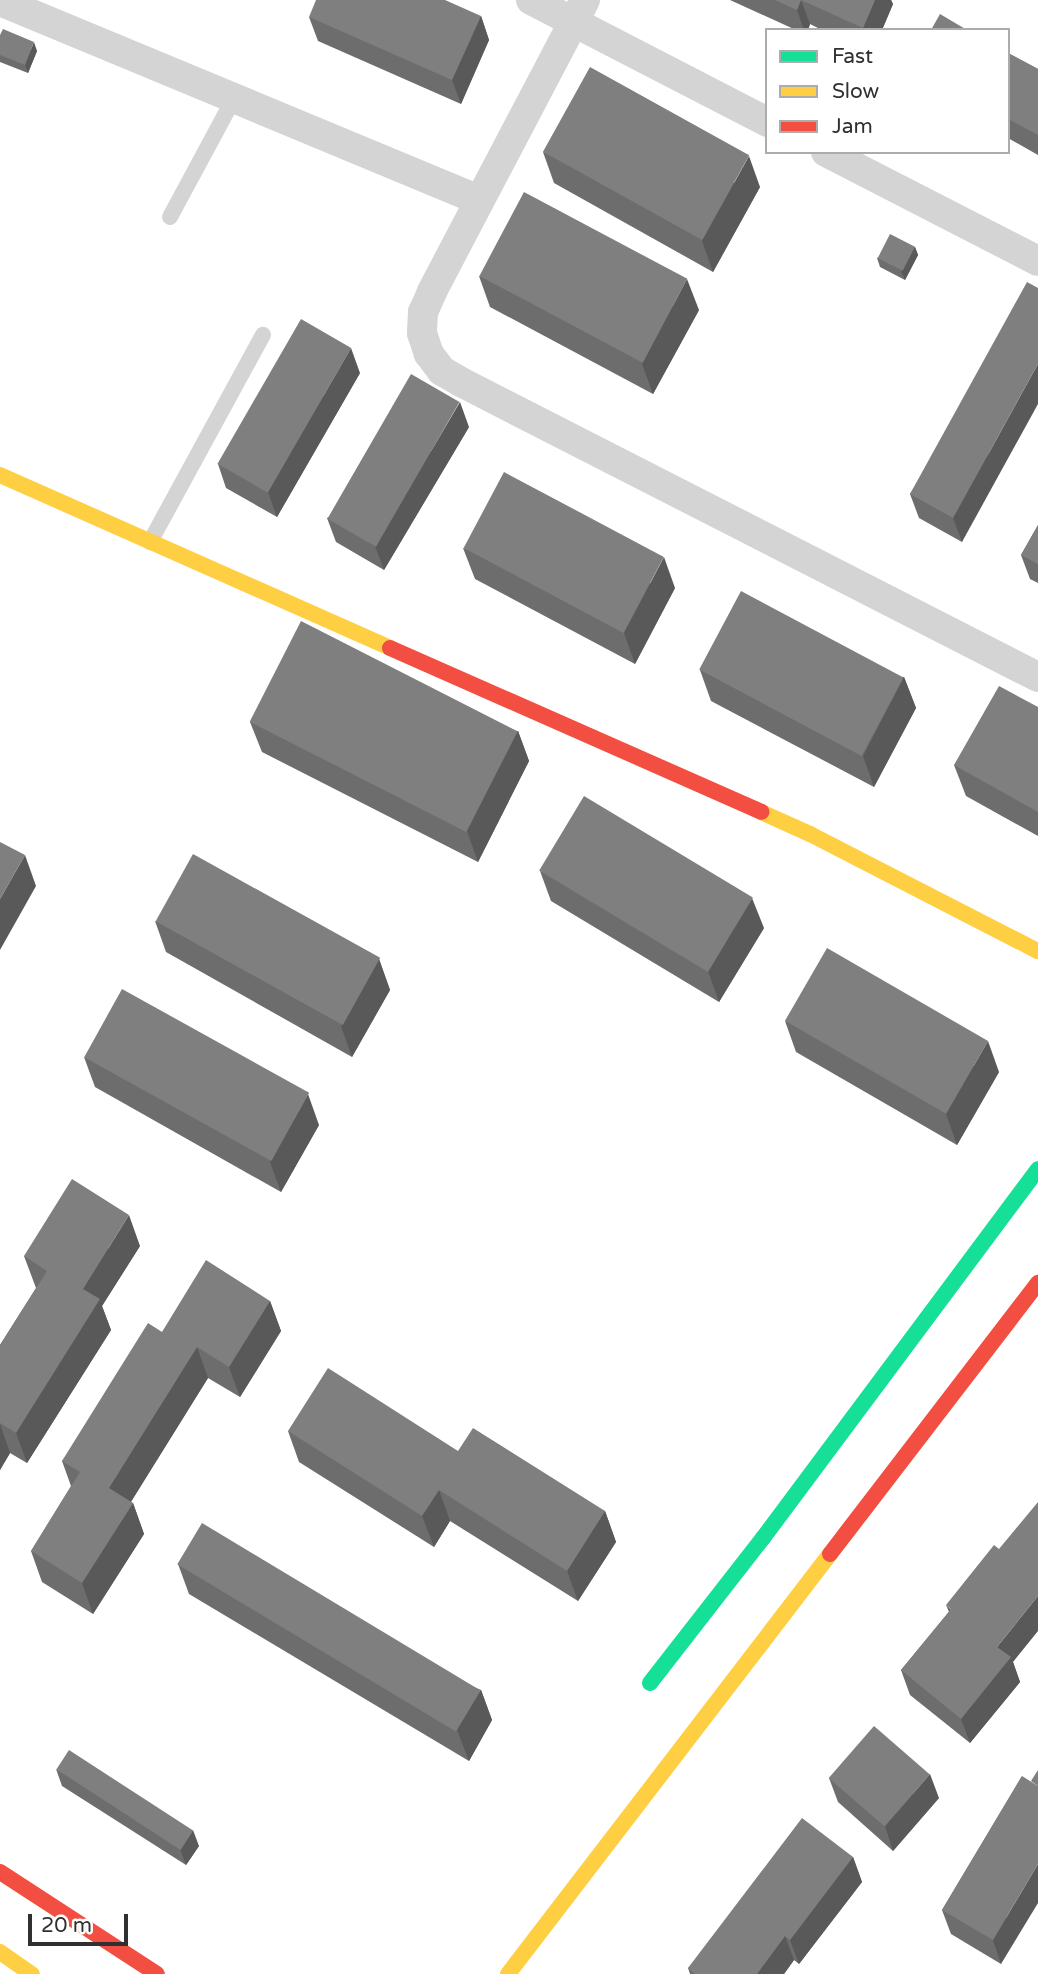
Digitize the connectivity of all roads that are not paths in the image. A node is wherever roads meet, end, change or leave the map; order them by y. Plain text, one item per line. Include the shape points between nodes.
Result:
1 (531, 0) edge
2 (5, 1) edge
3 (579, 11) edge
4 (234, 98) junction
5 (765, 121) edge
6 (830, 154) edge
7 (479, 200) junction
8 (170, 217) dead end
9 (1038, 261) edge
10 (263, 335) dead end
11 (0, 475) edge
12 (150, 542) junction
13 (1038, 677) edge
14 (1038, 951) edge
15 (1038, 1170) edge
16 (1038, 1283) edge
17 (650, 1683) dead end
18 (0, 1872) edge
19 (0, 1952) edge
20 (32, 1974) edge
21 (157, 1974) edge
22 (508, 1974) edge

1 - 3 street
2 - 4 street
3 - 5 street
3 - 7 street
4 - 7 street
4 - 8 lane
6 - 9 street
7 - 13 street via 423,312 425,344 442,371
10 - 12 lane
11 - 12 main road
12 - 14 main road via 810,834
15 - 17 main road
16 - 22 main road
18 - 21 main road
19 - 20 main road

